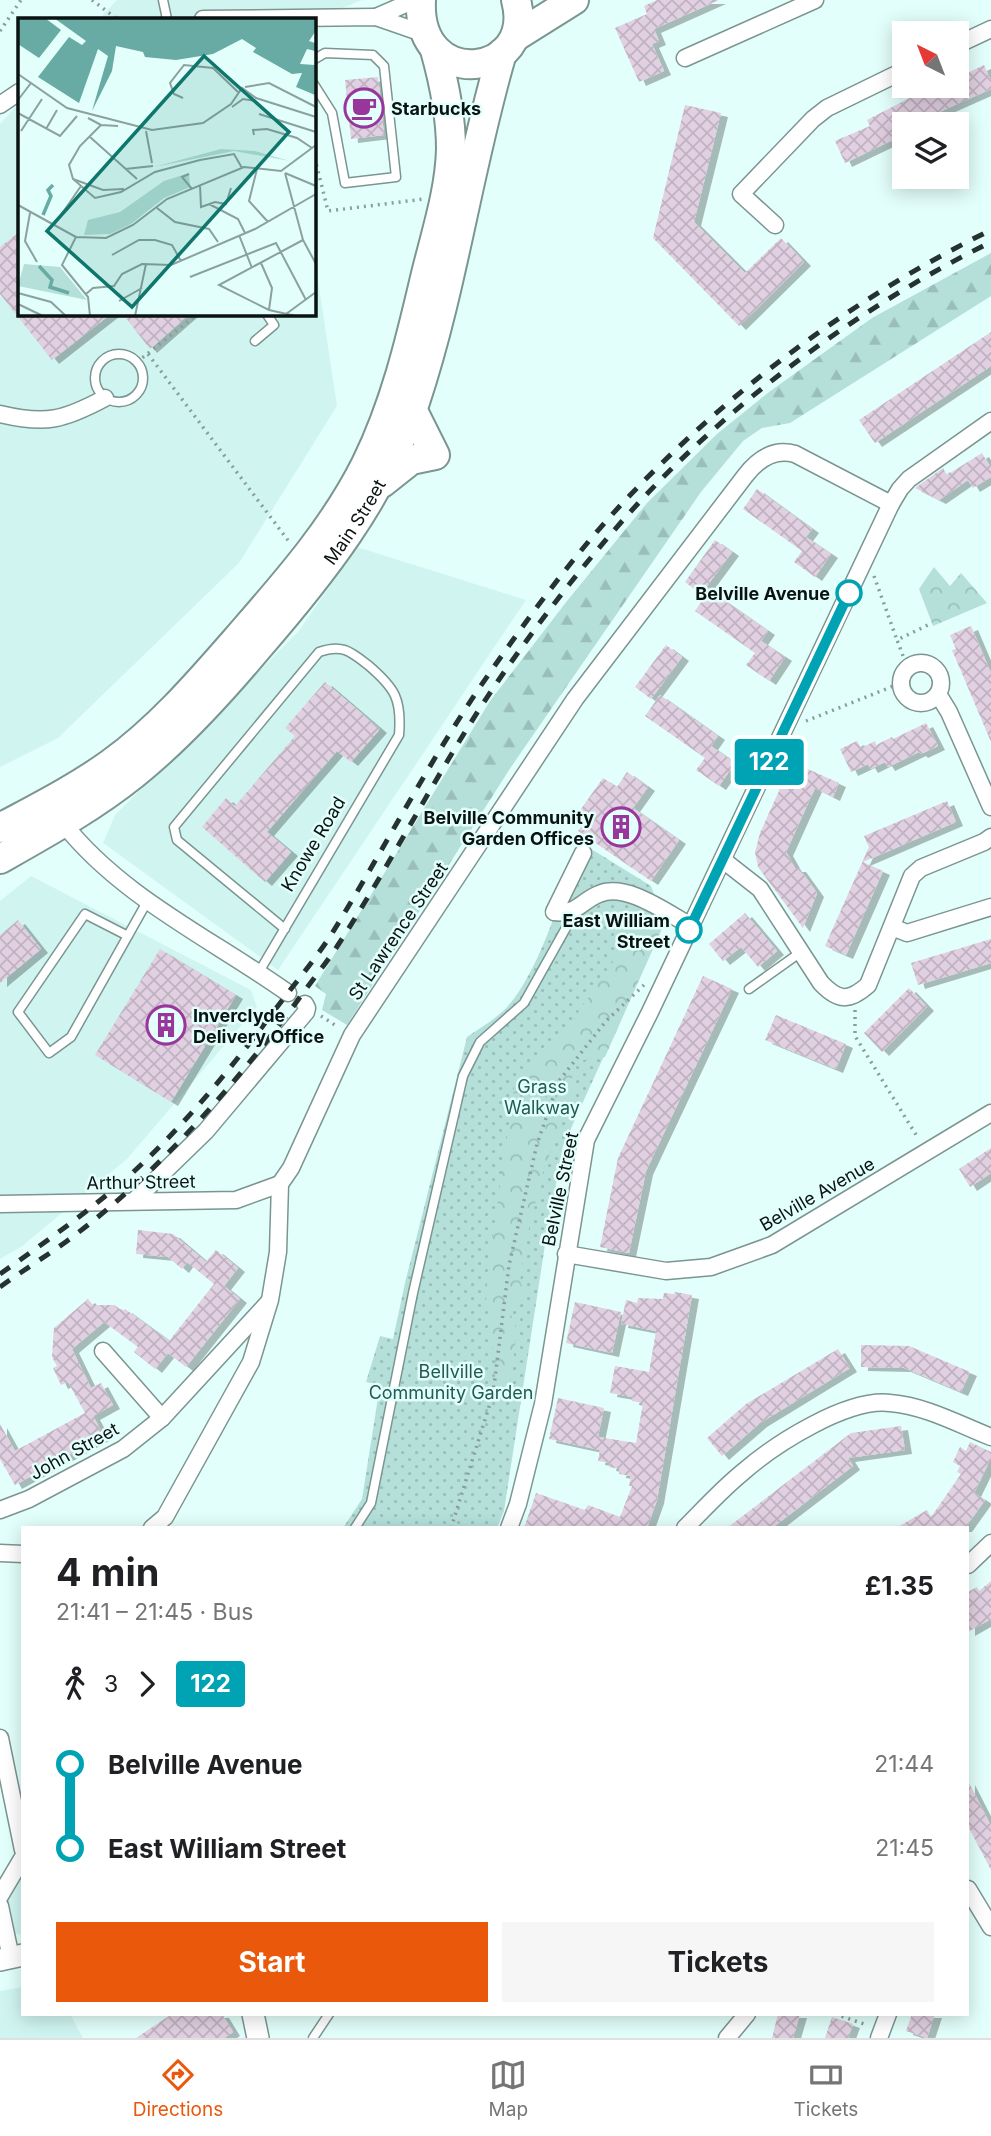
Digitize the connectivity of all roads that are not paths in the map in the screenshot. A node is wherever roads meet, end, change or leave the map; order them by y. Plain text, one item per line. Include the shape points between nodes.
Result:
1 (163, 0) edge
2 (418, 0) edge
3 (516, 0) edge
4 (574, 0) edge
5 (815, 0) edge
6 (376, 17) junction
7 (167, 18) edge
8 (290, 18) edge
9 (991, 29) edge
10 (970, 39) edge
11 (430, 42) junction
12 (508, 45) junction
13 (685, 58) dead end
14 (315, 59) edge
15 (892, 76) edge
16 (315, 86) edge
17 (18, 93) edge
18 (0, 105) edge
19 (775, 225) dead end
20 (267, 315) edge
21 (255, 341) dead end
22 (105, 398) junction
23 (412, 409) junction
24 (0, 414) edge
25 (991, 421) edge
26 (378, 487) junction
27 (891, 504) junction
28 (938, 694) junction
29 (991, 807) edge
30 (63, 823) junction
31 (0, 828) edge
32 (991, 837) edge
33 (583, 853) dead end
34 (0, 859) edge
35 (723, 860) junction
36 (148, 900) junction
37 (991, 907) edge
38 (578, 908) junction
39 (691, 926) junction
40 (892, 927) junction
41 (285, 929) junction
42 (128, 936) junction
43 (801, 952) junction
44 (260, 972) junction
45 (749, 989) dead end
46 (288, 993) dead end
47 (306, 1006) road end
48 (991, 1113) edge
49 (280, 1184) junction
50 (134, 1201) junction
51 (0, 1203) edge
52 (566, 1254) junction
53 (270, 1300) junction
54 (103, 1350) dead end
55 (162, 1418) junction
56 (991, 1437) edge
57 (0, 1510) edge
58 (154, 1526) edge
59 (356, 1526) edge
60 (510, 1526) edge
61 (687, 1526) edge
62 (991, 1543) edge
63 (0, 1553) edge
64 (21, 1553) edge
65 (969, 1564) edge
66 (0, 1738) edge
67 (21, 1840) edge
68 (19, 1873) edge
69 (969, 1891) edge
70 (0, 1896) edge
71 (0, 1906) edge
72 (991, 1927) edge
73 (11, 1958) edge
74 (253, 2016) edge
75 (328, 2016) edge
76 (745, 2016) edge
77 (887, 2016) edge
78 (881, 2034) edge
79 (258, 2038) edge
80 (313, 2038) edge
81 (727, 2038) edge

1 - 7 lane
2 - 6 street
2 - 11 highway, Main Street
3 - 12 highway, Main Street via 519,18
4 - 12 highway
5 - 13 street
6 - 8 street
6 - 11 street
9 - 10 street
11 - 12 highway via 450,61 467,65 486,62
11 - 31 highway, Main Street via 445,88 450,132 444,197 407,355 379,436 352,490 303,561 158,724 88,780
12 - 23 highway, Main Street via 488,95 463,215
14 - 16 lane via 325,53 373,55 384,66 396,177 345,183 332,113
15 - 19 street via 827,108 741,194
17 - 18 street
20 - 21 lane via 274,326
22 - 22 lane via 122,402 138,393 143,375 129,356 111,354 96,369 98,391
22 - 24 street via 55,420
23 - 26 highway, Main Street
23 - 26 highway via 435,455 411,460
25 - 27 street, Belville Street via 909,479
26 - 30 highway, Main Street via 326,567 207,705 141,769
27 - 35 street, Belville Street
27 - 49 street, St Lawrence Street via 796,454 770,454 752,467 575,699 352,1035 292,1168
28 - 28 street via 941,682 931,667 919,664 905,676 904,693 914,702 927,702
28 - 29 street
30 - 34 highway, Main Street
30 - 36 street via 85,849
32 - 40 street via 912,876
33 - 38 street via 554,912 567,914
35 - 39 street, Belville Street
35 - 43 street via 760,889
36 - 42 lane
36 - 44 street
37 - 40 street via 908,933
38 - 39 street via 600,893 620,890
38 - 59 lane via 524,1003 480,1042 463,1076 371,1503
39 - 52 street, Belville Street via 586,1140
40 - 43 street via 867,985 856,996 831,993
41 - 41 lane, Knowe Road via 399,735 401,715 388,682 349,650 319,652 174,827 177,840
41 - 44 lane, Knowe Road
42 - 42 lane via 85,914 18,1012 48,1053 71,1037
43 - 45 lane
44 - 46 street
47 - 50 street via 206,1131
48 - 52 street, Belville Avenue via 772,1245 711,1267 666,1271
49 - 50 street, Arthur Street via 236,1200
49 - 53 street, St Lawrence Street via 278,1252
50 - 51 street, Arthur Street
52 - 60 street, Belville Street via 543,1404
53 - 55 street, John Street
53 - 58 street, St Lawrence Street via 251,1362 165,1517
54 - 55 street
55 - 57 street, John Street via 123,1449
56 - 61 street via 926,1410 888,1402 856,1405 810,1426 744,1471
62 - 65 street
63 - 64 street
66 - 67 street
68 - 70 street
69 - 72 street
71 - 73 street
74 - 79 main road
75 - 80 lane
76 - 81 street
77 - 78 street

